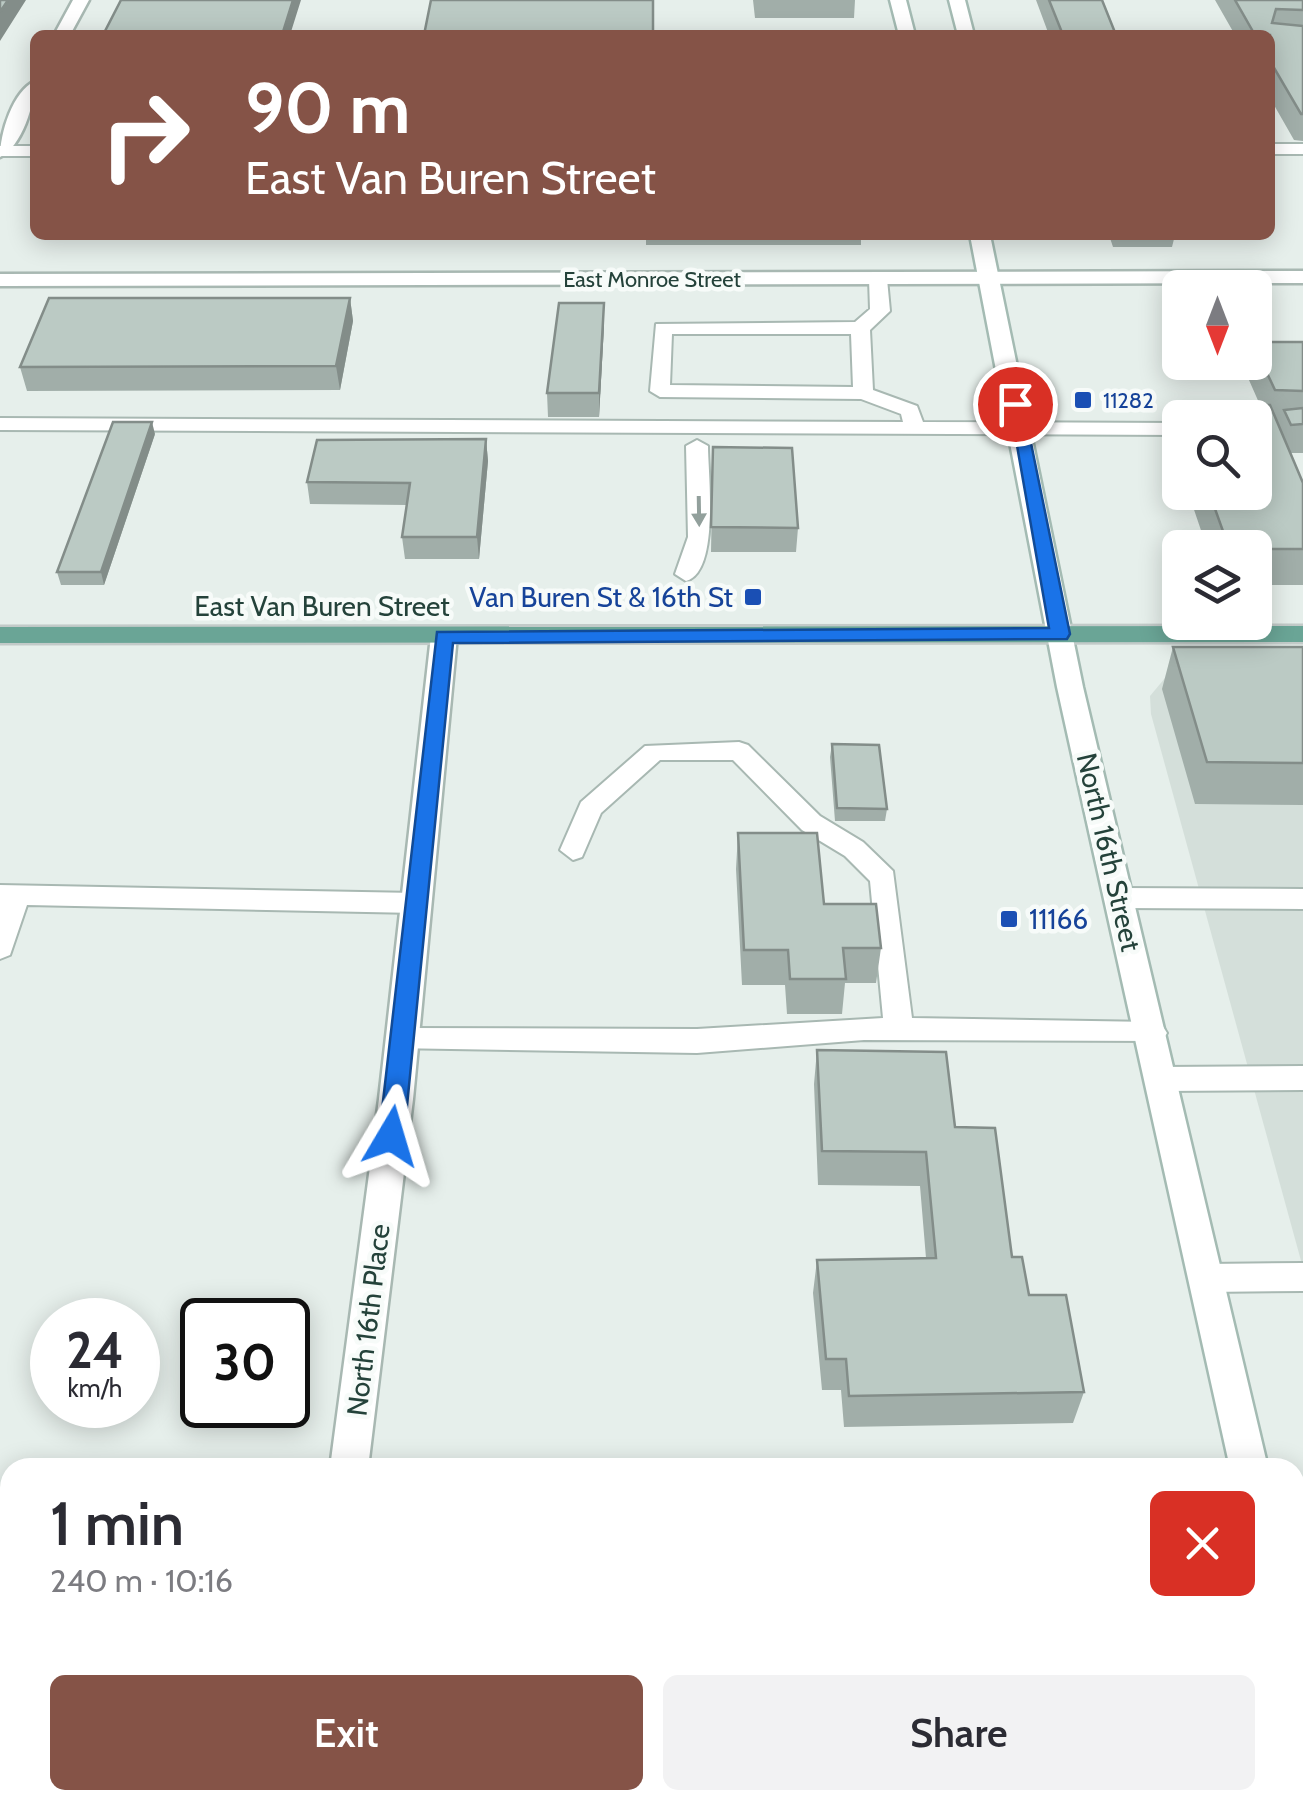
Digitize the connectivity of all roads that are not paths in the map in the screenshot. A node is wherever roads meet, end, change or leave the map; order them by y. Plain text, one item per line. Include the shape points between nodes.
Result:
1 (81, 0) edge
2 (898, 0) edge
3 (958, 0) edge
4 (65, 30) edge
5 (905, 30) edge
6 (965, 30) edge
7 (30, 95) edge
8 (1303, 149) edge
9 (30, 150) edge
10 (1275, 150) edge
11 (0, 151) edge
12 (981, 240) edge
13 (1303, 277) edge
14 (988, 278) junction
15 (878, 279) junction
16 (0, 280) edge
17 (860, 328) junction
18 (864, 393) junction
19 (0, 424) edge
20 (915, 429) junction
21 (1162, 429) edge
22 (1020, 430) junction
23 (697, 446) dead end
24 (686, 574) dead end
25 (1060, 634) junction
26 (1303, 634) edge
27 (0, 635) edge
28 (444, 636) junction
29 (574, 850) dead end
30 (8, 895) edge
31 (1120, 898) junction
32 (1303, 899) edge
33 (416, 903) junction
34 (0, 948) edge
35 (900, 1029) junction
36 (1152, 1034) junction
37 (402, 1040) junction
38 (1162, 1078) junction
39 (1303, 1078) edge
40 (1206, 1278) junction
41 (1303, 1278) edge
42 (350, 1458) edge
43 (1247, 1458) edge

1 - 4 street
2 - 5 street
3 - 6 street
7 - 11 street
8 - 10 lane
9 - 11 lane
12 - 14 street, North 16th Street
13 - 14 street, East Monroe Street
14 - 15 street, East Monroe Street
14 - 22 street, North 16th Street
15 - 16 street, East Monroe Street
15 - 17 lane via 880,311
17 - 18 lane
17 - 18 lane via 663,328 660,391
18 - 20 lane via 910,410
19 - 20 lane
20 - 22 lane
21 - 22 lane
22 - 25 street, North 16th Street
23 -> 24 lane via 699,537
25 - 26 main road, East Van Buren Street
25 - 28 main road, East Van Buren Street
25 - 31 street, North 16th Street
27 - 28 main road, East Van Buren Street
28 - 33 street, North 16th Place
29 - 35 lane via 590,808 654,752 739,751 811,822 854,849 883,878
30 - 33 lane
30 - 34 lane
31 - 32 lane
31 - 36 street, North 16th Street
33 - 37 street, North 16th Place
35 - 36 lane
35 - 37 lane via 697,1040
36 - 38 street, North 16th Street
37 - 42 street, North 16th Place
38 - 39 lane
38 - 40 street, North 16th Street
40 - 41 lane
40 - 43 street, North 16th Street

